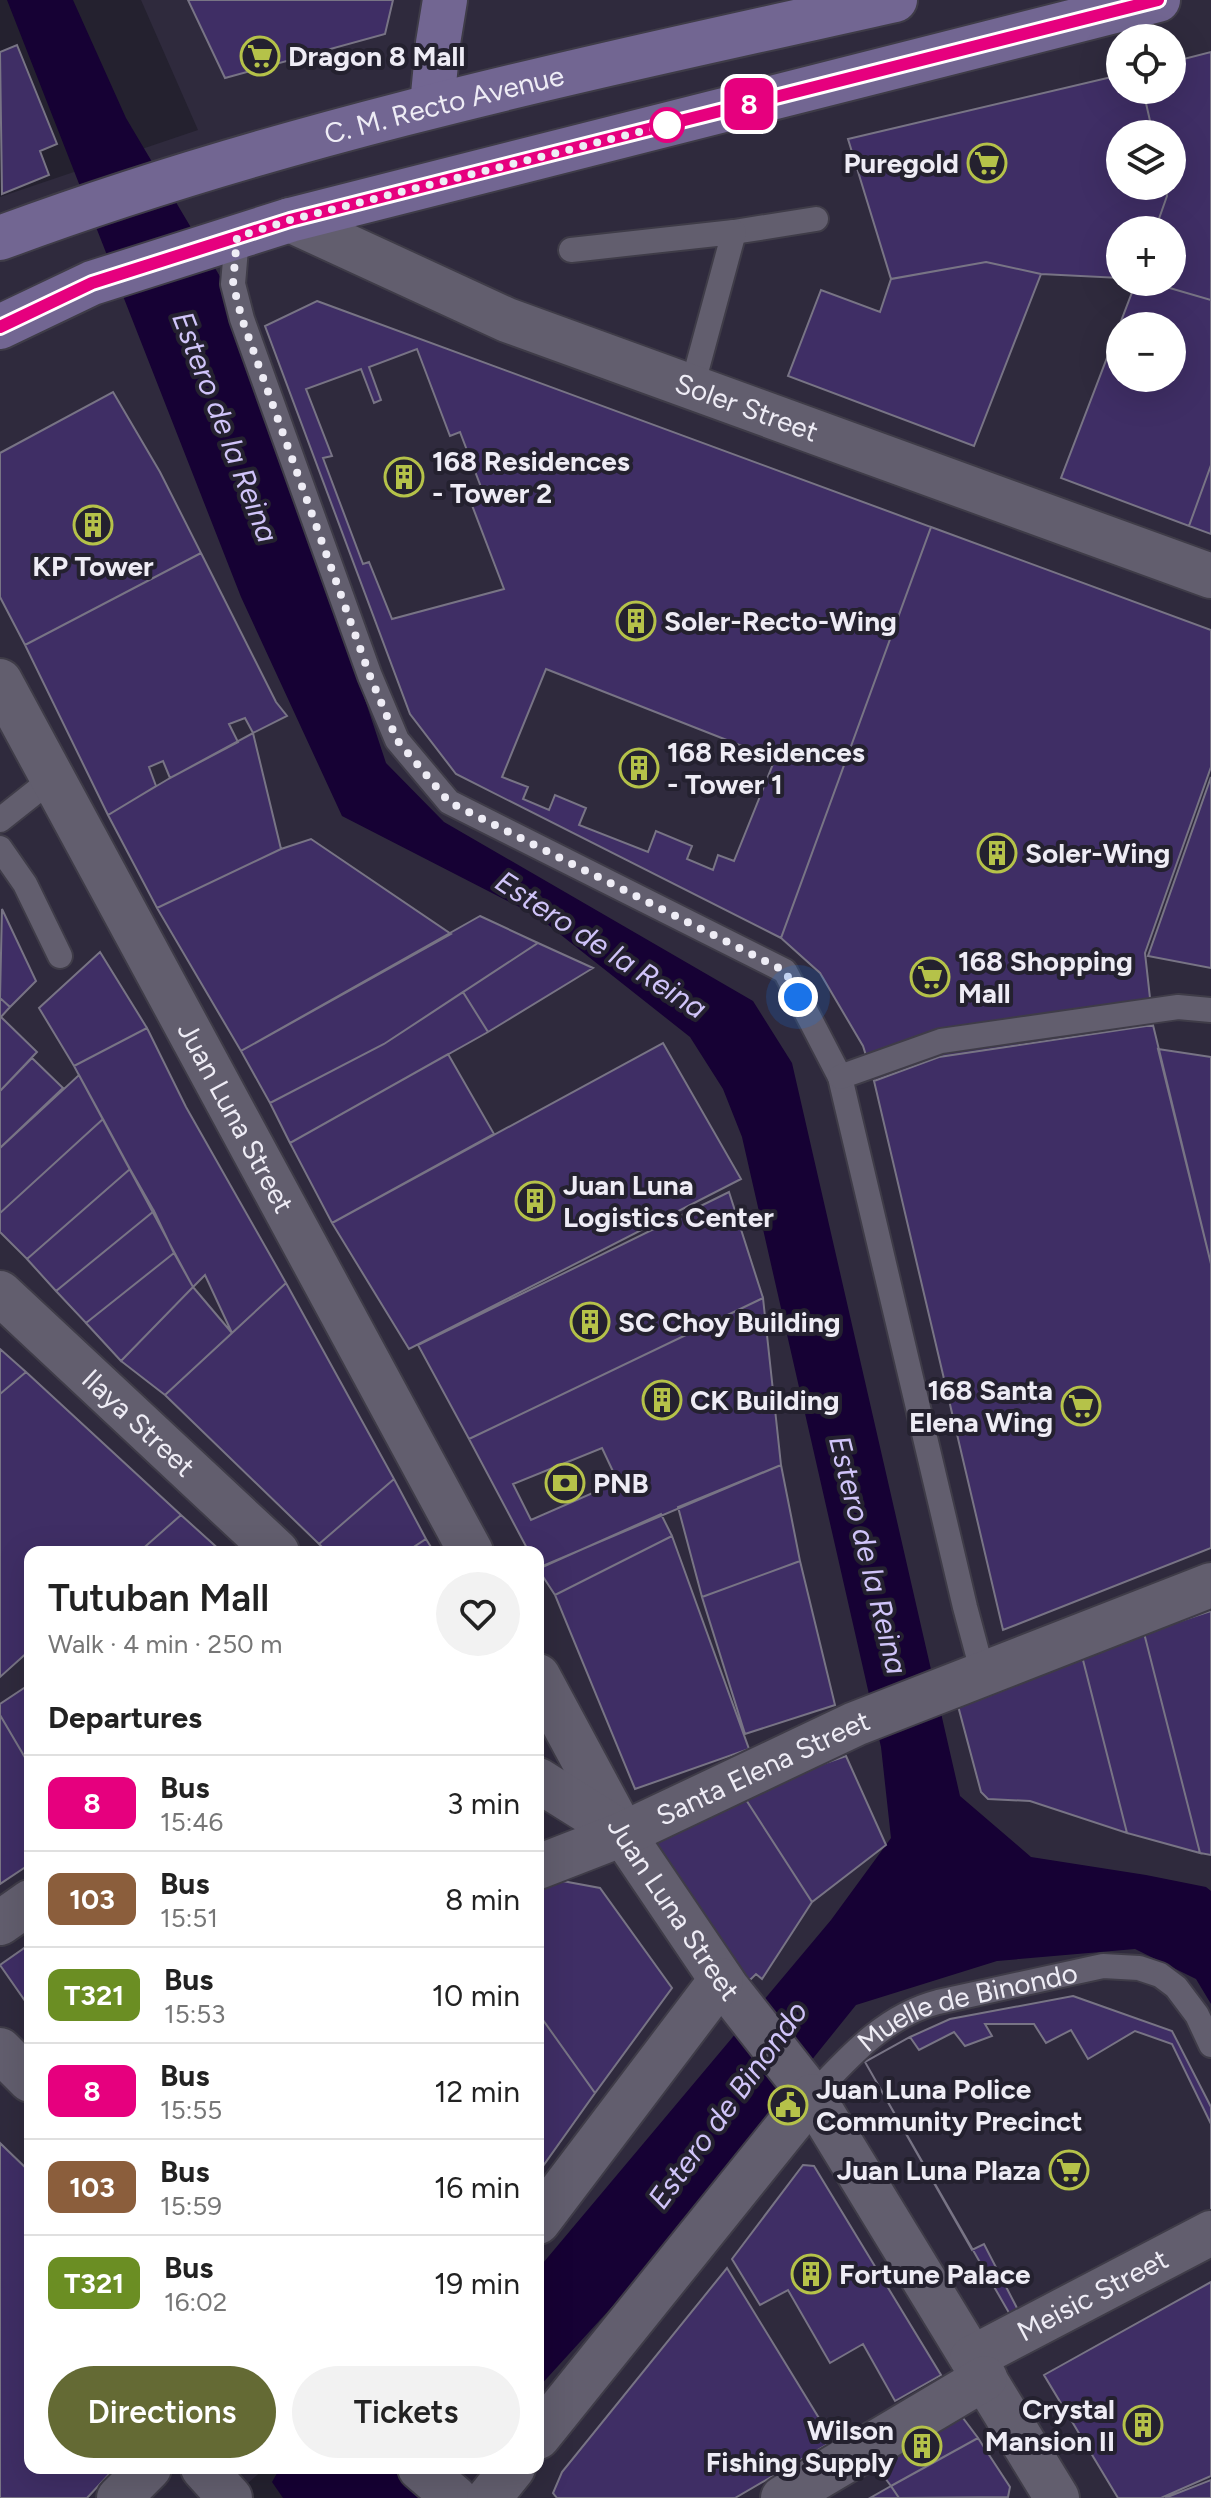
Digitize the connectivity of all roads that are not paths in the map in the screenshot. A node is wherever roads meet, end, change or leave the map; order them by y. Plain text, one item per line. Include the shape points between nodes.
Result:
1 (445, 0) edge
2 (895, 0) edge
3 (1158, 0) edge
4 (432, 105) junction
5 (816, 219) dead end
6 (290, 220) junction
7 (734, 232) junction
8 (0, 238) edge
9 (222, 242) junction
10 (571, 250) dead end
11 (0, 327) edge
12 (692, 387) junction
13 (1211, 576) edge
14 (0, 681) edge
15 (53, 778) junction
16 (0, 820) edge
17 (0, 848) edge
18 (60, 956) dead end
19 (1211, 1010) edge
20 (840, 1077) junction
21 (0, 1293) edge
22 (271, 1546) edge
23 (468, 1546) edge
24 (1211, 1585) edge
25 (970, 1679) junction
26 (544, 1687) edge
27 (544, 1784) edge
28 (623, 1834) junction
29 (544, 1865) edge
30 (24, 1906) edge
31 (0, 1923) edge
32 (724, 1984) junction
33 (1211, 2045) edge
34 (0, 2050) edge
35 (24, 2074) edge
36 (808, 2091) junction
37 (544, 2214) edge
38 (1211, 2233) edge
39 (979, 2368) junction
40 (544, 2429) edge
41 (143, 2474) edge
42 (208, 2474) edge
43 (508, 2474) edge
44 (1047, 2494) edge
45 (119, 2498) edge
46 (230, 2498) edge
47 (489, 2498) edge
48 (783, 2498) edge

1 - 4 main road
2 - 4 main road, C. M. Recto Avenue
3 - 6 main road
4 - 8 main road, C. M. Recto Avenue via 189,173
5 - 7 lane
6 - 9 main road
6 - 12 street, Soler Street via 507,320
7 - 10 lane
7 - 12 lane
9 - 11 main road via 92,283
9 - 20 lane via 242,319 397,740 449,802 785,971
12 - 13 street, Soler Street
14 - 15 street, Juan Luna Street
15 - 16 lane
15 - 23 street, Juan Luna Street
17 - 18 lane via 25,884
19 - 20 lane via 1178,1007 941,1041
20 - 25 lane via 965,1607
21 - 22 street, Ilaya Street
24 - 25 street, Santa Elena Street
25 - 28 street, Santa Elena Street via 855,1724
26 - 28 street, Juan Luna Street
27 - 28 street
28 - 29 street, Santa Elena Street
28 - 32 street, Juan Luna Street
30 - 31 street
32 - 36 street, Juan Luna Street
32 - 37 street
33 - 36 lane, Muelle de Binondo via 1197,2015 1160,1975 1103,1966 913,2009 878,2030
34 - 35 street
36 - 39 street, Juan Luna Street
36 - 40 street, Muelle de Binondo
38 - 39 street, Meisic Street
39 - 44 street, Juan Luna Street
39 - 48 street, Meisic Street
41 - 45 street
42 - 46 street
43 - 47 street

